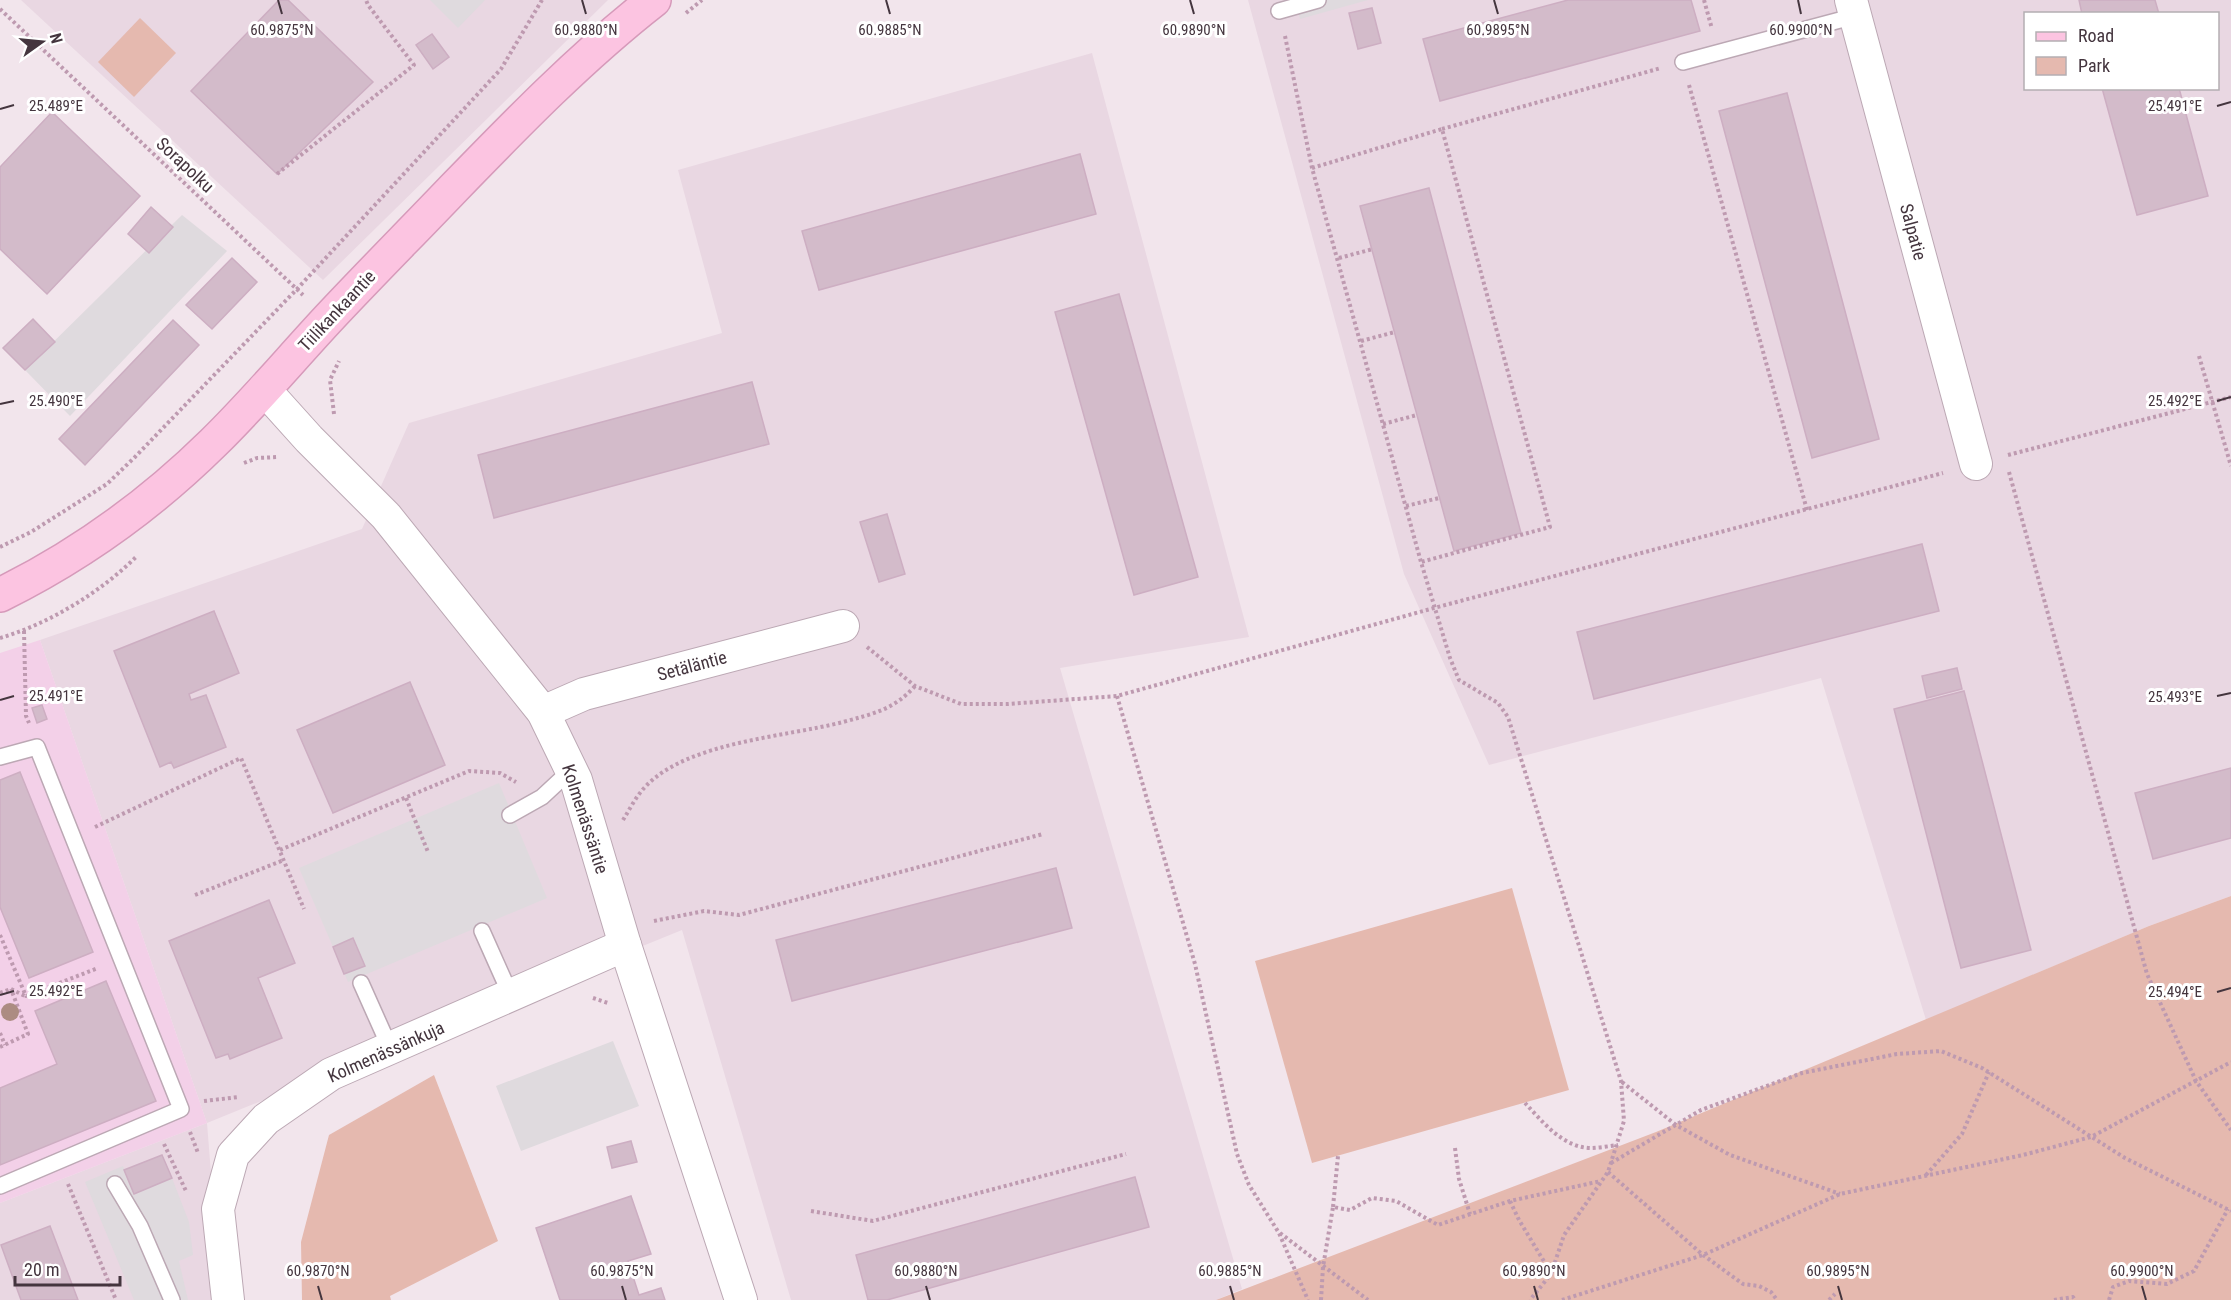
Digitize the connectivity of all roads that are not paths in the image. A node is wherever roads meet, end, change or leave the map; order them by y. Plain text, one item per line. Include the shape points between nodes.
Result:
1 (654, 0) edge
2 (1318, 0) edge
3 (1853, 8) edge
4 (1280, 10) road end
5 (1683, 62) road end
6 (264, 389) junction
7 (1990, 460) road end
8 (0, 595) edge
9 (843, 626) road end
10 (543, 712) junction
11 (0, 757) edge
12 (571, 770) junction
13 (510, 815) dead end
14 (482, 930) dead end
15 (635, 934) junction
16 (361, 983) dead end
17 (511, 996) junction
18 (390, 1048) junction
19 (115, 1184) dead end
20 (0, 1186) edge
21 (172, 1300) edge
22 (228, 1300) edge
23 (741, 1300) edge

1 - 6 street, Tiilikankaantie via 548,93
2 - 4 lane
3 - 5 lane
3 - 7 street, Salpatie
6 - 8 street, Tiilikankaantie via 214,443 135,511 63,561
6 - 10 street, Kolmenässäntie via 386,516
9 - 10 street, Setäläntie via 584,694
10 - 12 street, Kolmenässäntie
11 - 20 lane via 37,747 179,1105 154,1121
12 - 13 lane via 542,796
12 - 15 street, Kolmenässäntie
14 - 17 lane
15 - 17 street, Kolmenässänkuja
15 - 23 street, Kolmenässäntie
16 - 18 lane
17 - 18 street, Kolmenässänkuja
18 - 22 street, Kolmenässänkuja via 331,1074 266,1119 233,1155 218,1209
19 - 21 lane via 140,1226

